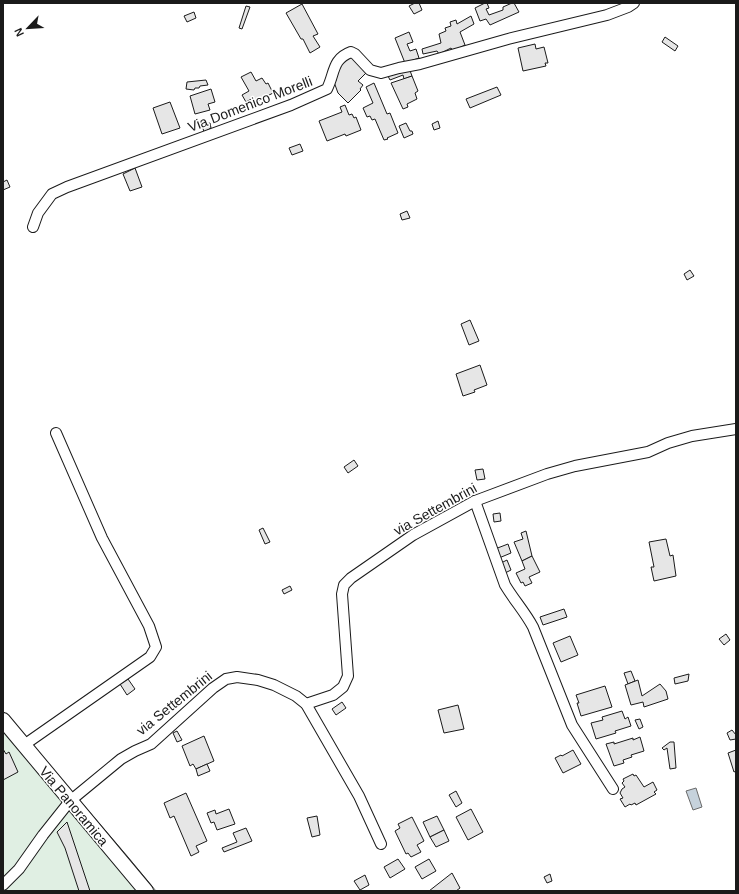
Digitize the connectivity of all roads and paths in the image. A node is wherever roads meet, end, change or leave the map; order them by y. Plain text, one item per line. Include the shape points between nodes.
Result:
1 (634, 3) edge
2 (33, 227) dead end
3 (736, 429) edge
4 (56, 433) dead end
5 (475, 501) junction
6 (306, 704) junction
7 (3, 720) edge
8 (24, 745) junction
9 (613, 789) dead end
10 (70, 801) junction
11 (381, 844) dead end
12 (3, 886) edge
13 (146, 891) edge

1 - 2 street, Via Domenico Morelli via 628,8 607,15 381,73 370,70 351,52 347,53 337,62 327,89 291,105 52,194 38,213
3 - 5 street, via Settembrini via 692,436 648,452 575,466 546,474
4 - 8 street via 102,538 148,626 156,647 150,657
5 - 6 street, via Settembrini via 413,534 351,578 344,586 342,594 348,676 343,687 333,695
5 - 9 street via 505,585 533,627 572,725
6 - 10 street, via Settembrini via 274,685 237,677 226,679 151,744 121,759
6 - 11 street, via Settembrini via 358,796
7 - 8 street, Via Panoramica
8 - 10 street, Via Panoramica
10 - 12 street, via Settembrini via 19,869
10 - 13 street, Via Panoramica

